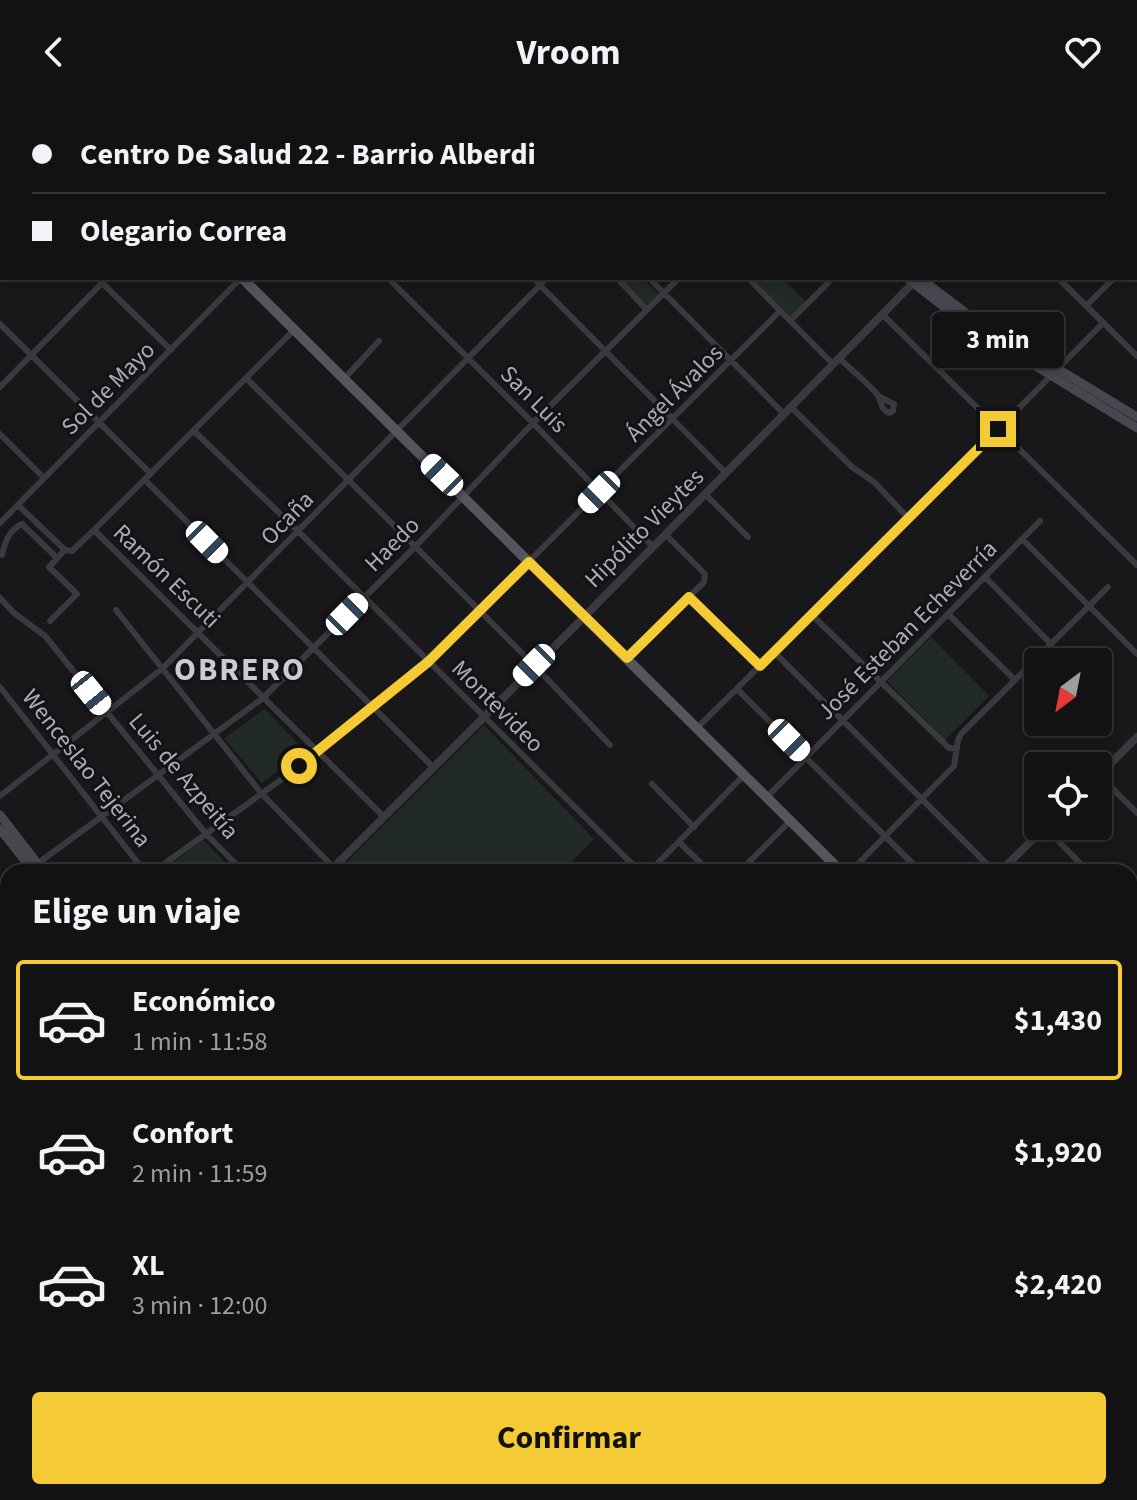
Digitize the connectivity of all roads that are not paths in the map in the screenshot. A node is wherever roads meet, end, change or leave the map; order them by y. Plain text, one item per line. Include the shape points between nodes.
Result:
1 (99, 280) edge
2 (239, 280) edge
3 (243, 280) edge
4 (390, 280) edge
5 (535, 280) edge
6 (545, 280) edge
7 (619, 280) edge
8 (651, 280) edge
9 (677, 280) edge
10 (751, 280) edge
11 (831, 280) edge
12 (913, 280) edge
13 (915, 280) edge
14 (1060, 280) edge
15 (1112, 280) edge
16 (540, 285) junction
17 (664, 293) junction
18 (1086, 306) junction
19 (647, 310) junction
20 (780, 311) junction
21 (882, 314) junction
22 (790, 321) junction
23 (1103, 323) junction
24 (0, 324) edge
25 (295, 329) junction
26 (379, 341) dead end
27 (171, 350) junction
28 (606, 352) junction
29 (31, 355) junction
30 (1137, 356) edge
31 (468, 359) junction
32 (836, 361) junction
33 (731, 362) junction
34 (1053, 372) junction
35 (247, 379) junction
36 (344, 379) junction
37 (0, 387) edge
38 (878, 396) dead end
39 (788, 410) junction
40 (1137, 417) edge
41 (673, 419) junction
42 (100, 423) junction
43 (533, 423) junction
44 (1137, 428) edge
45 (998, 429) junction
46 (194, 431) junction
47 (397, 432) junction
48 (0, 434) edge
49 (726, 473) junction
50 (151, 474) junction
51 (44, 478) junction
52 (145, 480) junction
53 (349, 481) junction
54 (599, 492) junction
55 (705, 494) junction
56 (464, 497) junction
57 (18, 505) junction
58 (909, 519) junction
59 (1040, 521) dead end
60 (0, 523) edge
61 (94, 530) junction
62 (299, 532) junction
63 (665, 534) junction
64 (748, 537) dead end
65 (1022, 539) junction
66 (415, 547) junction
67 (653, 547) junction
68 (65, 550) junction
69 (2, 555) dead end
70 (57, 558) junction
71 (529, 562) junction
72 (1137, 565) edge
73 (985, 577) junction
74 (248, 583) junction
75 (1108, 587) dead end
76 (364, 597) junction
77 (689, 597) junction
78 (0, 598) edge
79 (1089, 606) junction
80 (116, 610) dead end
81 (480, 611) junction
82 (948, 614) junction
83 (812, 615) junction
84 (585, 616) junction
85 (50, 621) dead end
86 (199, 633) junction
87 (1051, 644) junction
88 (313, 648) junction
89 (774, 652) junction
90 (1137, 654) edge
91 (627, 658) junction
92 (428, 662) junction
93 (534, 665) junction
94 (760, 666) junction
95 (163, 668) junction
96 (1015, 680) junction
97 (881, 682) junction
98 (737, 689) junction
99 (1, 692) edge
100 (263, 698) junction
101 (374, 707) junction
102 (107, 712) junction
103 (484, 716) junction
104 (843, 721) junction
105 (697, 728) junction
106 (215, 734) junction
107 (1137, 737) edge
108 (610, 745) dead end
109 (957, 749) junction
110 (318, 753) junction
111 (52, 755) junction
112 (806, 757) junction
113 (1112, 761) edge
114 (433, 767) junction
115 (744, 775) junction
116 (157, 776) junction
117 (652, 784) dead end
118 (1112, 789) edge
119 (261, 793) junction
120 (0, 796) edge
121 (766, 798) junction
122 (921, 799) junction
123 (1137, 813) edge
124 (0, 815) edge
125 (101, 816) junction
126 (384, 817) junction
127 (790, 820) junction
128 (694, 827) junction
129 (1, 832) edge
130 (206, 834) junction
131 (885, 836) junction
132 (1032, 840) edge
133 (1058, 840) edge
134 (679, 842) junction
135 (32, 864) edge
136 (34, 864) edge
137 (43, 864) edge
138 (139, 864) edge
139 (164, 864) edge
140 (236, 864) edge
141 (326, 864) edge
142 (337, 864) edge
143 (632, 864) edge
144 (657, 864) edge
145 (702, 864) edge
146 (747, 864) edge
147 (830, 864) edge
148 (858, 864) edge
149 (913, 864) edge
150 (990, 864) edge
151 (1007, 864) edge
152 (1081, 864) edge

1 - 27 street
1 - 29 street
2 - 27 street, Sol de Mayo
3 - 25 main road
4 - 31 street, San Luis
5 - 16 street
6 - 16 street, Ocaña
7 - 19 street
8 - 17 street
9 - 17 street, Haedo
10 - 20 street
11 - 22 street
12 - 21 street, Hipólito Vieytes
13 - 34 main road via 962,321
14 - 18 street
15 - 18 street
16 - 28 street
16 - 31 street, Ocaña
17 - 19 street, Haedo
17 - 33 street
18 - 23 street
19 - 28 street, Haedo
20 - 22 street
20 - 33 street, Ángel Ávalos
21 - 32 street, Hipólito Vieytes
21 - 45 street
22 - 32 street
23 - 30 street
23 - 34 street
24 - 29 street
25 - 35 street
25 - 36 main road
26 - 36 street
27 - 42 street, Sol de Mayo
28 - 41 street
28 - 43 street, Haedo
29 - 37 street
29 - 42 street
31 - 43 street, San Luis
31 - 47 street, Ocaña
32 - 38 street
32 - 39 street, Hipólito Vieytes
33 - 39 street
33 - 41 street, Ángel Ávalos
34 - 40 main road
34 - 44 main road
34 - 45 street
35 - 46 street
35 - 53 street
36 - 47 main road
39 - 49 street, Hipólito Vieytes
39 - 58 street via 874,482
41 - 49 street
41 - 54 street, Ángel Ávalos
42 - 50 street
42 - 51 street, Sol de Mayo
43 - 54 street, San Luis
43 - 56 street, Haedo
45 - 58 street
45 - 72 street
46 - 50 street
46 - 62 street, Montevideo
47 - 53 street, Ocaña
47 - 56 main road
48 - 51 street
49 - 55 street, Hipólito Vieytes
50 - 52 street
51 - 57 street, Sol de Mayo
52 - 61 street
52 - 74 street
53 - 62 street, Ocaña
53 - 66 street
54 - 67 street, San Luis
54 - 71 street, Ángel Ávalos
55 - 63 street, Hipólito Vieytes
55 - 64 street
56 - 66 street, Haedo
56 - 71 main road
57 - 60 street, Sol de Mayo
57 - 68 street
58 - 83 street
59 - 65 street, José Esteban Echeverría
61 - 68 street, Ramón Escuti via 72,551
61 - 86 street, Ramón Escuti
62 - 74 street, Ocaña
62 - 76 street, Montevideo
63 - 67 street, Hipólito Vieytes
63 - 77 street via 705,574
65 - 73 street, José Esteban Echeverría
65 - 79 street
66 - 76 street, Haedo
66 - 81 street
67 - 84 street, Hipólito Vieytes
68 - 70 street
69 - 70 street via 6,539 22,524
70 - 85 street via 49,567 77,594
71 - 81 street, Ángel Ávalos
71 - 84 main road
73 - 82 street, José Esteban Echeverría
73 - 87 street
74 - 86 street, Ocaña
74 - 88 street
75 - 79 street
76 - 88 street, Haedo
76 - 92 street, Montevideo
77 - 91 street
77 - 94 street
78 - 102 street, Luis de Azpeitía via 45,636
79 - 87 street
79 - 90 street
80 - 95 street
81 - 92 street, Ángel Ávalos
81 - 93 street
82 - 96 street
82 - 97 street, José Esteban Echeverría
83 - 89 street
83 - 97 street
84 - 91 main road
84 - 93 street, Hipólito Vieytes
86 - 95 street, Ocaña
86 - 100 street, Ramón Escuti
87 - 96 street
88 - 100 street, Haedo
88 - 101 street
89 - 94 street
89 - 104 street
91 - 105 main road
92 - 101 street, Ángel Ávalos
92 - 103 street, Montevideo
93 - 103 street, Hipólito Vieytes
93 - 108 street
94 - 98 street
95 - 102 street, Ocaña
95 - 106 street
96 - 109 street via 961,734
97 - 104 street, José Esteban Echeverría
97 - 109 street via 949,748
98 - 105 street
98 - 112 street
99 - 111 street, Wenceslao Tejerina
100 - 106 street, Haedo
100 - 110 street, Ramón Escuti
101 - 110 street, Ángel Ávalos
101 - 114 street
102 - 111 street, Ocaña
102 - 116 street, Luis de Azpeitía
103 - 114 street, Hipólito Vieytes
103 - 143 street, Montevideo
104 - 112 street, José Esteban Echeverría
104 - 122 street
105 - 115 main road
106 - 116 street, Haedo
106 - 119 street
107 - 113 street
109 - 122 street via 954,766
110 - 119 street, Ángel Ávalos
110 - 126 street, Ramón Escuti
111 - 120 street, Ocaña
111 - 125 street, Wenceslao Tejerina
112 - 121 street, José Esteban Echeverría
112 - 131 street
114 - 126 street, Hipólito Vieytes
115 - 121 main road
115 - 128 street
116 - 125 street, Haedo
116 - 130 street, Luis de Azpeitía
117 - 128 street
118 - 123 street
119 - 130 street, Ángel Ávalos
119 - 141 street
121 - 127 main road
122 - 131 street
122 - 150 street
124 - 136 main road
125 - 137 street, Haedo
125 - 138 street, Wenceslao Tejerina
126 - 142 street, Hipólito Vieytes
127 - 146 street
127 - 147 main road
128 - 134 street
129 - 135 main road
130 - 139 street, Ángel Ávalos
130 - 140 street, Luis de Azpeitía
131 - 148 street
131 - 149 street
132 - 151 street
133 - 152 street
134 - 144 street
134 - 145 street

